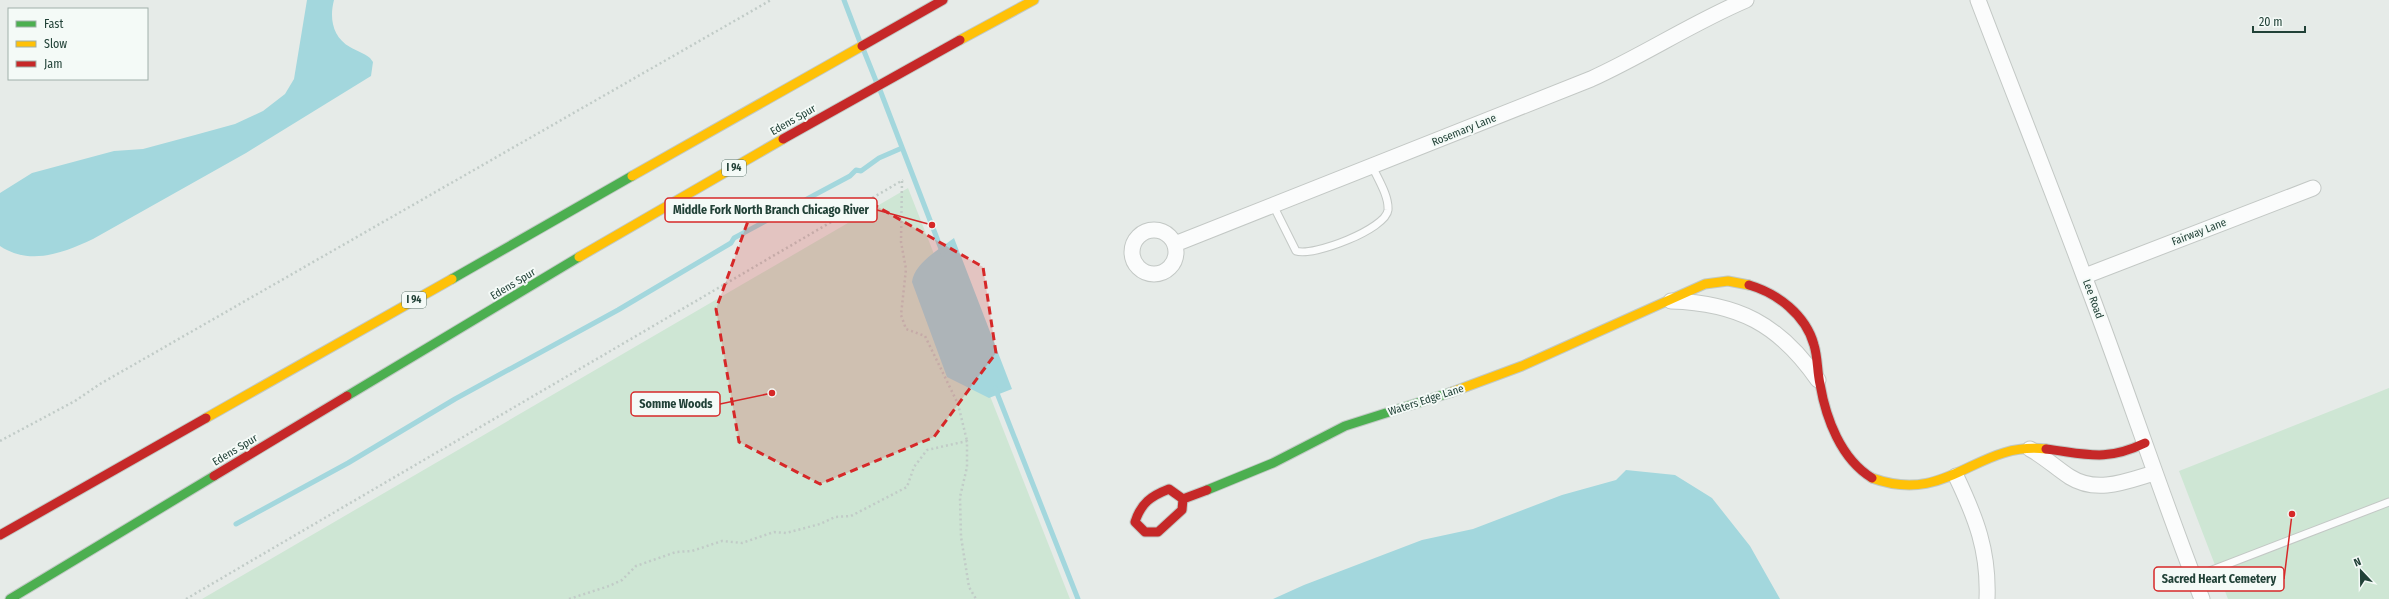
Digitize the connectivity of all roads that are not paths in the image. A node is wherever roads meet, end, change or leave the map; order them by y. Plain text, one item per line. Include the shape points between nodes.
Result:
1 (943, 0) edge
2 (1034, 0) edge
3 (1746, 0) edge
4 (1978, 0) edge
5 (1372, 166) junction
6 (2314, 188) dead end
7 (1273, 205) junction
8 (1175, 244) dead end
9 (2084, 276) junction
10 (1670, 301) junction
11 (1819, 381) junction
12 (2145, 443) junction
13 (2025, 447) junction
14 (2154, 473) junction
15 (1956, 476) junction
16 (1183, 499) junction
17 (2389, 502) edge
18 (0, 535) edge
19 (2194, 578) junction
20 (10, 599) edge
21 (1987, 599) edge
22 (2202, 599) edge

1 - 18 main road, I 94
2 - 20 main road, Edens Spur / I 94 via 906,68 625,230
3 - 5 street, Rosemary Lane via 1704,18 1591,79
4 - 9 street, Lee Road
5 - 7 street, Rosemary Lane
5 - 7 lane via 1387,201 1388,210 1385,218 1378,225 1326,248 1312,253 1296,251
6 - 9 street, Fairway Lane
7 - 8 street, Rosemary Lane
9 - 12 street, Lee Road
10 - 11 street, Waters Edge Lane via 1712,304 1746,314 1785,340 1806,362
10 - 11 main road, Waters Edge Lane via 1696,286 1715,280 1731,281 1768,292 1796,316 1811,335 1818,363
10 - 16 main road, Waters Edge Lane via 1503,374 1341,428 1263,468
11 - 15 main road, Waters Edge Lane via 1834,437 1845,454 1873,478 1887,484 1920,485
12 - 13 main road, Waters Edge Lane via 2126,452 2097,456
12 - 14 street, Lee Road
13 - 14 street via 2084,484 2111,485
13 - 15 main road, Waters Edge Lane via 1993,455
14 - 19 street, Lee Road
15 - 21 street via 1982,536 1988,577
16 - 16 main road via 1169,489 1152,496 1138,508 1135,522 1145,532 1158,532 1182,510
17 - 19 lane
19 - 22 street, Lee Road

